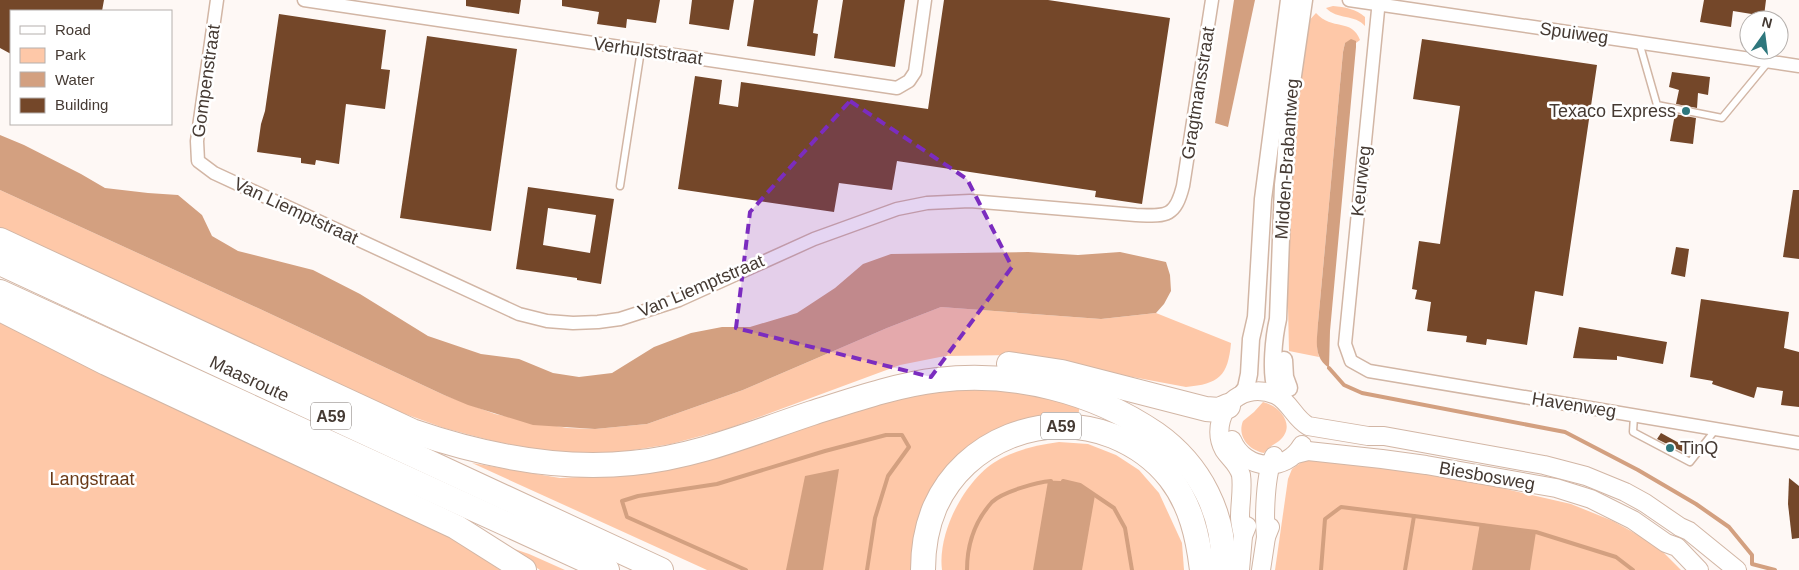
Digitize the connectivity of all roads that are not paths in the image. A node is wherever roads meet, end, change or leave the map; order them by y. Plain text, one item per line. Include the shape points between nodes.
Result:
1 (217, 0) edge
2 (304, 0) edge
3 (926, 0) edge
4 (1212, 0) edge
5 (1289, 0) edge
6 (1304, 0) edge
7 (1349, 0) edge
8 (1379, 2) edge
9 (1639, 42) junction
10 (641, 50) junction
11 (1769, 61) junction
12 (1799, 66) edge
13 (198, 161) joint
14 (620, 186) dead end
15 (1183, 186) joint
16 (0, 240) edge
17 (0, 263) edge
18 (0, 292) edge
19 (0, 309) edge
20 (1351, 361) joint
21 (1286, 394) junction
22 (1241, 398) junction
23 (811, 413) junction
24 (1634, 416) junction
25 (1303, 418) junction
26 (1716, 429) junction
27 (1799, 443) edge
28 (1283, 461) junction
29 (1242, 462) junction
30 (1680, 528) junction
31 (1666, 543) junction
32 (524, 570) edge
33 (607, 570) edge
34 (661, 570) edge
35 (923, 570) edge
36 (1202, 570) edge
37 (1223, 570) edge
38 (1240, 570) edge
39 (1261, 570) edge
40 (1689, 570) edge
41 (1699, 570) edge
42 (1721, 570) edge
43 (1737, 570) edge

1 - 13 street, Gompenstraat via 197,141
2 - 10 street, Verhulststraat
3 - 10 street, Verhulststraat via 915,72 909,81 897,88
4 - 15 street, Gragtmansstraat
5 - 22 street, Midden-Brabantweg via 1263,199 1256,317 1257,386
6 - 21 street, Midden-Brabantweg via 1289,103 1283,185 1278,319 1283,337
7 - 8 street, Spuiweg
8 - 9 street, Spuiweg
8 - 20 street, Keurweg via 1344,344
9 - 11 street, Spuiweg
9 - 11 lane via 1657,105 1722,118
10 - 14 lane
11 - 12 street, Spuiweg
13 - 15 street, Van Liemptstraat via 214,173 519,314 573,323 612,320 645,312 679,300 814,238 897,209 927,203 970,201 1157,216 1172,211 1179,202
16 - 23 highway, A59 via 412,431 470,449 541,462 633,463 699,452
17 - 34 highway, Maasroute / A59
18 - 33 highway, Maasroute / A59
19 - 32 highway via 106,363 456,527
20 - 24 street, Havenweg via 1369,371
21 - 22 main road via 1265,392
21 - 25 main road via 1288,404
22 - 23 highway, A59 via 1219,410 1206,409 1062,372 980,364 936,367 890,379
22 - 29 main road via 1221,418 1220,440 1223,448
22 - 29 main road via 1252,400 1235,414 1231,425 1233,442
23 - 37 highway, A59 via 909,385 959,378 1026,382 1098,402 1159,437 1192,467 1216,512
24 - 26 street, Havenweg
24 - 26 lane via 1633,432 1690,462
25 - 28 main road via 1304,443
25 - 28 main road via 1287,448 1275,454
25 - 30 main road, Biesbosweg via 1368,436 1384,436 1536,463 1586,476 1645,503
26 - 27 street, Havenweg
28 - 29 main road
28 - 31 main road, Biesbosweg via 1308,451 1390,460 1556,488 1613,509
28 - 39 main road via 1264,521 1266,537
29 - 38 main road
30 - 42 main road, Biesbosweg
30 - 43 main road, Biesbosweg via 1689,531
31 - 40 main road, Biesbosweg
31 - 41 main road, Biesbosweg via 1677,547
35 - 36 highway, A59 via 927,531 935,508 947,487 969,461 986,448 1017,433 1066,426 1091,429 1122,440 1158,465 1178,490 1192,520

